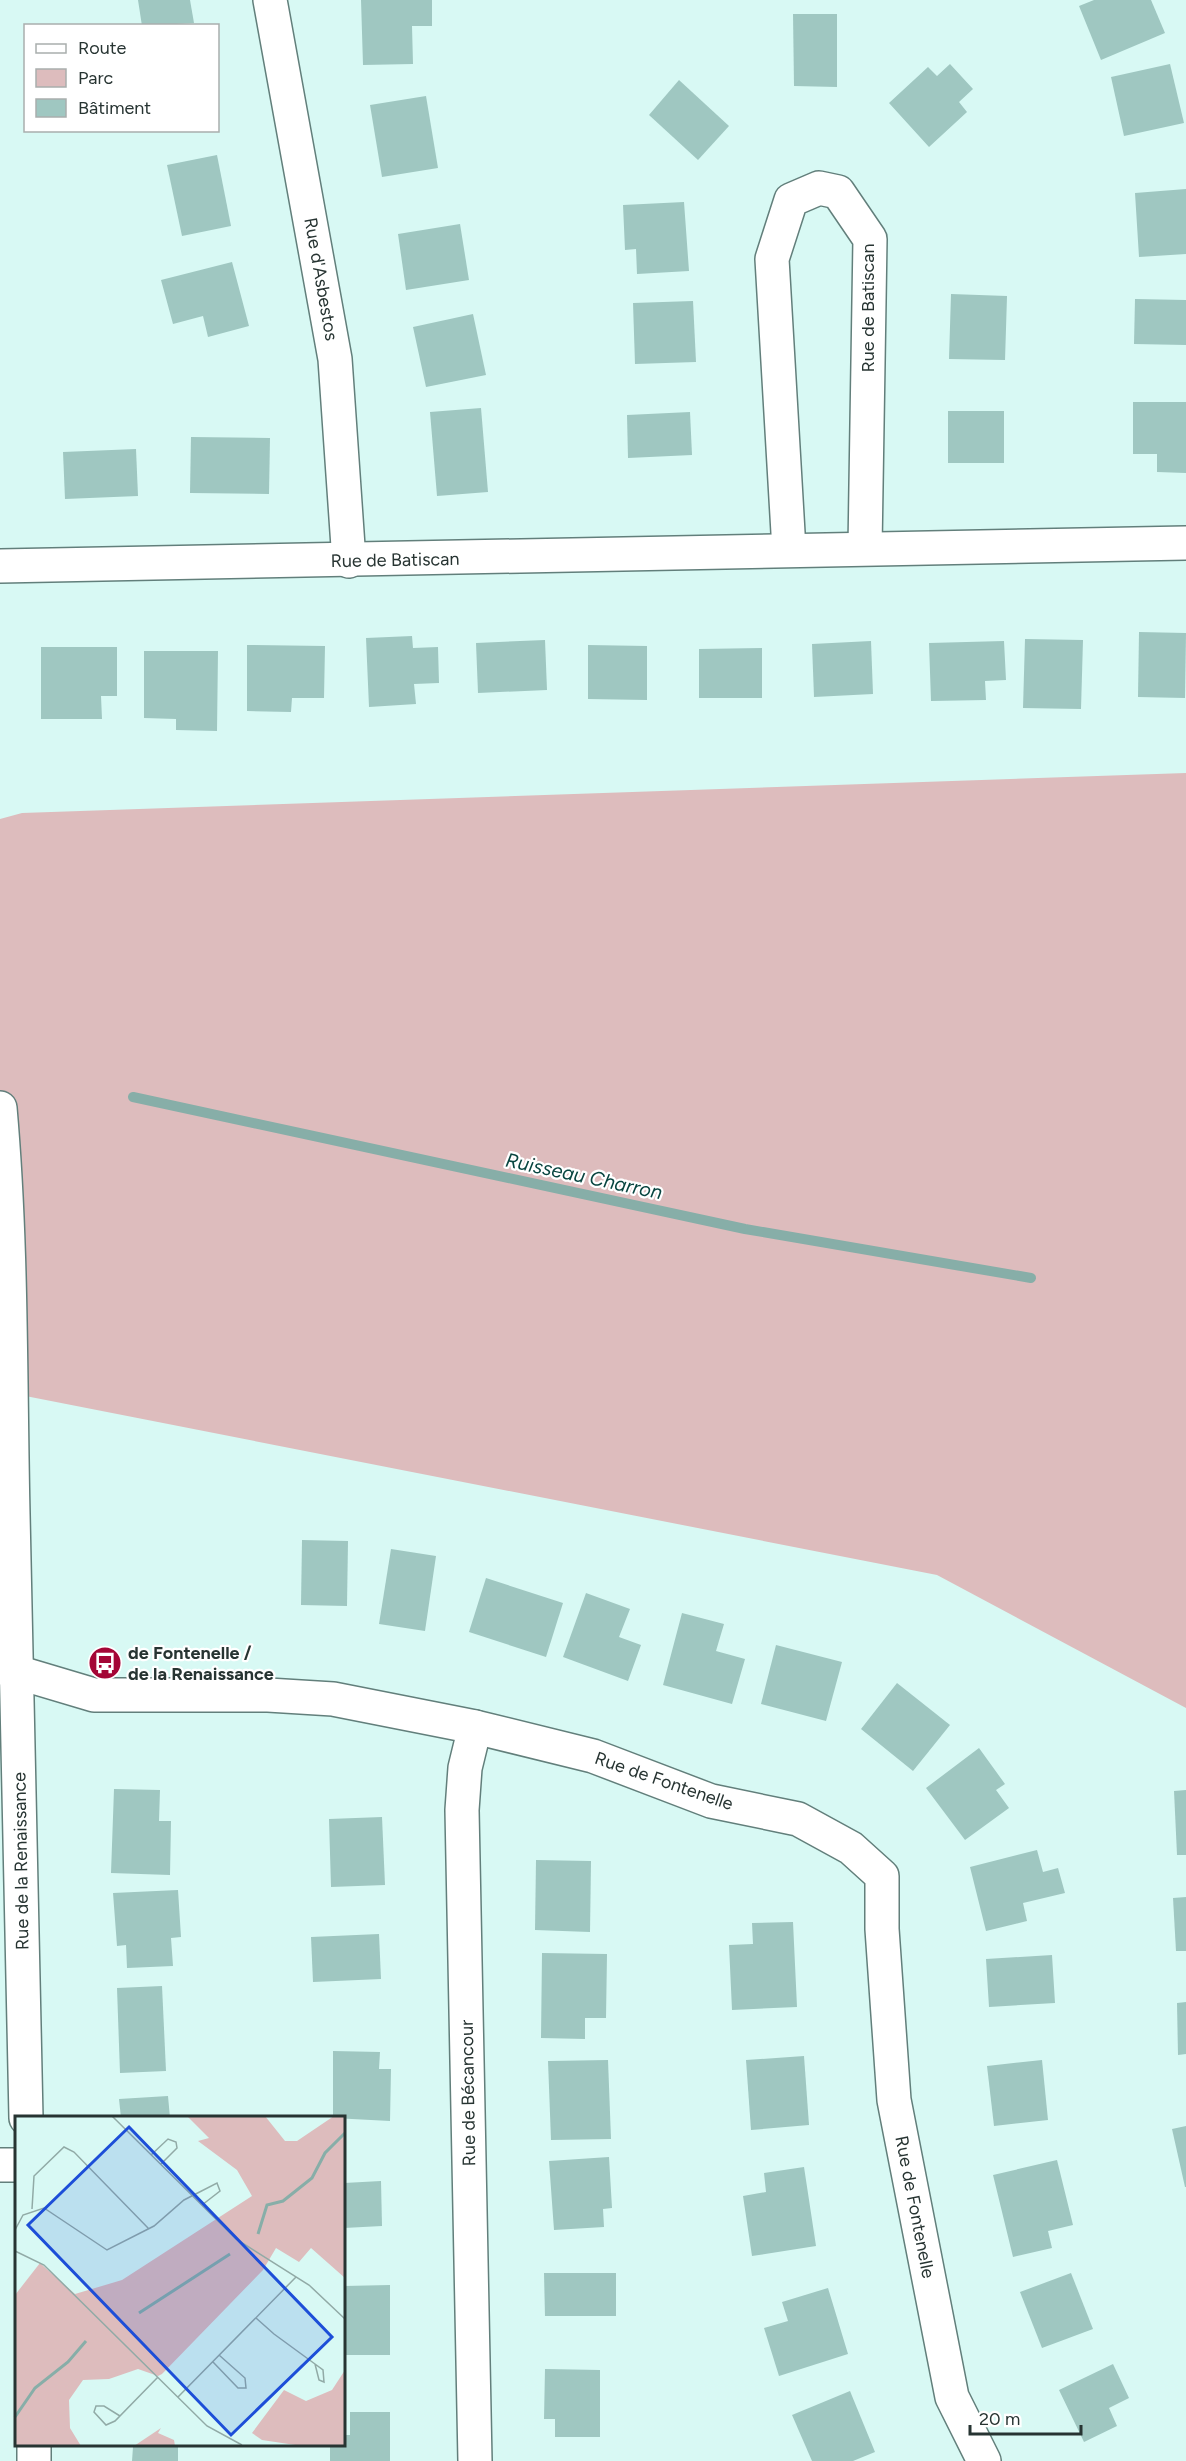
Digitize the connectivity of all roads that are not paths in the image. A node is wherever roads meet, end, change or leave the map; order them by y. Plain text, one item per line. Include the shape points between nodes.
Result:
1 (270, 0) edge
2 (1186, 543) edge
3 (865, 548) junction
4 (789, 550) junction
5 (349, 561) junction
6 (0, 566) edge
7 (0, 1108) edge
8 (7, 1562) edge
9 (8, 1669) edge
10 (475, 1727) junction
11 (12, 2050) edge
12 (26, 2116) edge
13 (475, 2461) edge
14 (984, 2461) edge

1 - 5 street, Rue d'Asbestos via 335,359
2 - 3 street, Rue de Batiscan
3 - 4 street, Rue de Batiscan
3 - 4 street, Rue de Batiscan via 870,239 838,192 819,188 792,200 772,259
4 - 5 street, Rue de Batiscan
5 - 6 street, Rue de Batiscan
7 - 8 street, Rue de la Renaissance via 10,1263
8 - 9 street, Rue de la Renaissance
9 - 10 street, Rue de Fontenelle via 94,1695 333,1699
9 - 11 street, Rue de la Renaissance
10 - 13 street, Rue de Bécancour via 465,1768 462,1810
10 - 14 street, Rue de Fontenelle via 593,1756 711,1801 798,1819 851,1848 882,1876 894,2100 952,2397
11 - 12 street, Rue de la Renaissance

